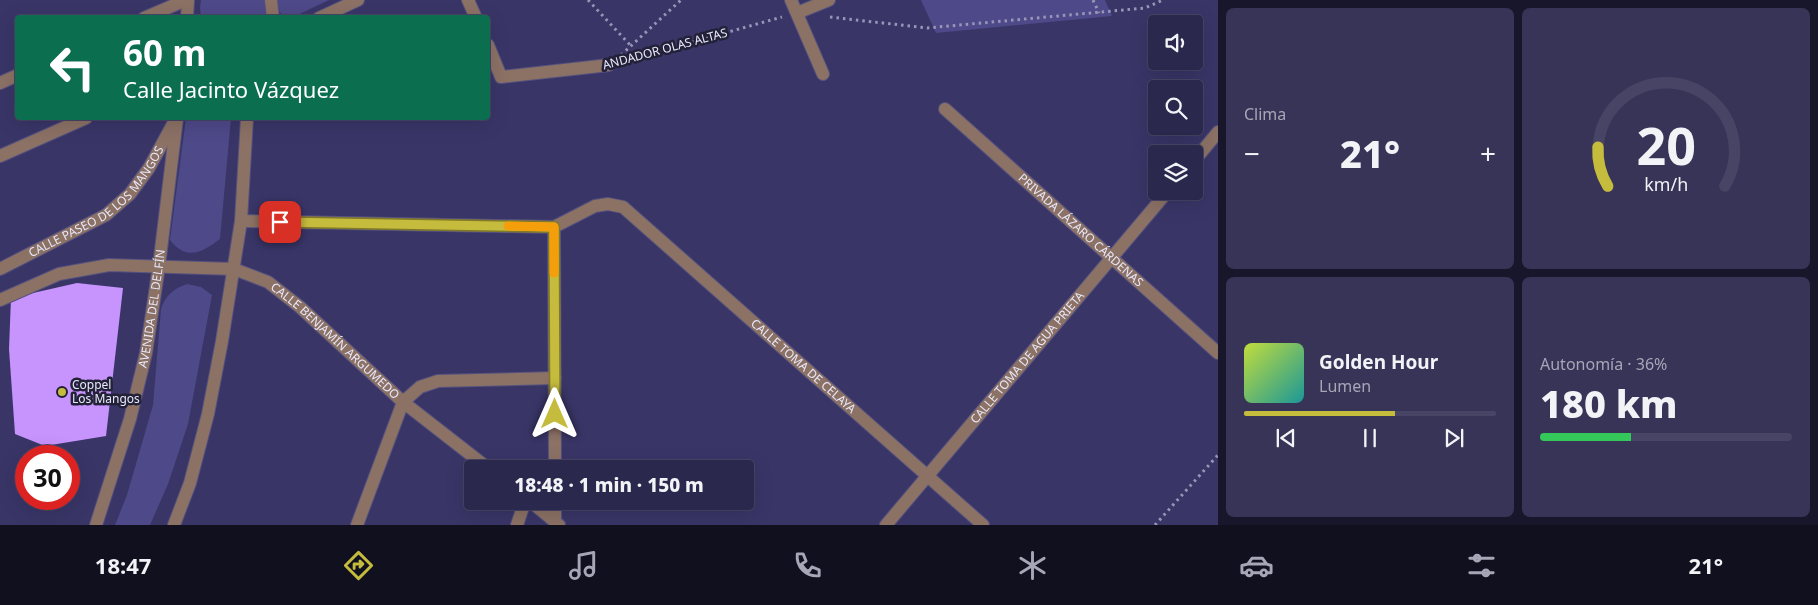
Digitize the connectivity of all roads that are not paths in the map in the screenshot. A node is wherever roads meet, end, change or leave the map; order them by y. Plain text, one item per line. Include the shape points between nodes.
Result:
1 (187, 0) edge
2 (271, 0) edge
3 (358, 0) edge
4 (468, 0) edge
5 (791, 0) edge
6 (829, 0) edge
7 (797, 14) junction
8 (151, 15) edge
9 (187, 15) edge
10 (272, 15) edge
11 (326, 15) edge
12 (475, 15) edge
13 (490, 50) edge
14 (609, 65) road end
15 (823, 74) dead end
16 (15, 76) edge
17 (0, 83) edge
18 (945, 109) dead end
19 (81, 120) edge
20 (176, 120) edge
21 (177, 120) edge
22 (248, 120) edge
23 (1218, 132) edge
24 (1203, 150) edge
25 (0, 156) edge
26 (1160, 200) edge
27 (241, 221) junction
28 (554, 227) junction
29 (1112, 258) junction
30 (159, 266) junction
31 (0, 269) edge
32 (234, 269) junction
33 (0, 300) edge
34 (1218, 353) edge
35 (555, 378) junction
36 (404, 402) junction
37 (477, 460) edge
38 (555, 460) edge
39 (927, 476) junction
40 (523, 510) edge
41 (541, 510) edge
42 (556, 510) edge
43 (557, 523) edge
44 (96, 525) edge
45 (174, 525) edge
46 (357, 525) edge
47 (517, 525) edge
48 (886, 525) edge
49 (983, 525) edge

1 - 8 street
1 - 9 street
2 - 10 street
3 - 11 street
4 - 12 street
5 - 7 street
6 - 7 street
7 - 15 street
13 - 14 street, ANDADOR OLAS ALTAS via 501,77
16 - 17 street
18 - 29 street, PRIVADA LÁZARO CÁRDENAS
19 - 25 street
20 - 31 street, CALLE PASEO DE LOS MANGOS via 130,194 106,215
21 - 30 street, AVENIDA DEL DELFÍN
22 - 27 street
23 - 24 street
26 - 29 street, CALLE TOMA DE AGUA PRIETA
27 - 28 street
27 - 32 street
28 - 35 street
28 - 39 street, CALLE TOMA DE CELAYA via 595,206 608,204 623,208
29 - 34 street, PRIVADA LÁZARO CÁRDENAS
29 - 39 street, CALLE TOMA DE AGUA PRIETA
30 - 32 street, CALLE BENJAMÍN ARGUMEDO
30 - 33 street via 109,264 59,274
30 - 44 street, AVENIDA DEL DELFÍN via 146,353 130,419
32 - 36 street, CALLE BENJAMÍN ARGUMEDO via 268,282 300,307
32 - 45 street via 208,414 190,483
35 - 36 street via 438,381 420,388
35 - 38 street
36 - 37 street, CALLE BENJAMÍN ARGUMEDO
36 - 46 street
39 - 48 street, CALLE TOMA DE AGUA PRIETA
39 - 49 street, CALLE TOMA DE CELAYA
40 - 47 street
41 - 43 street
42 - 43 street

